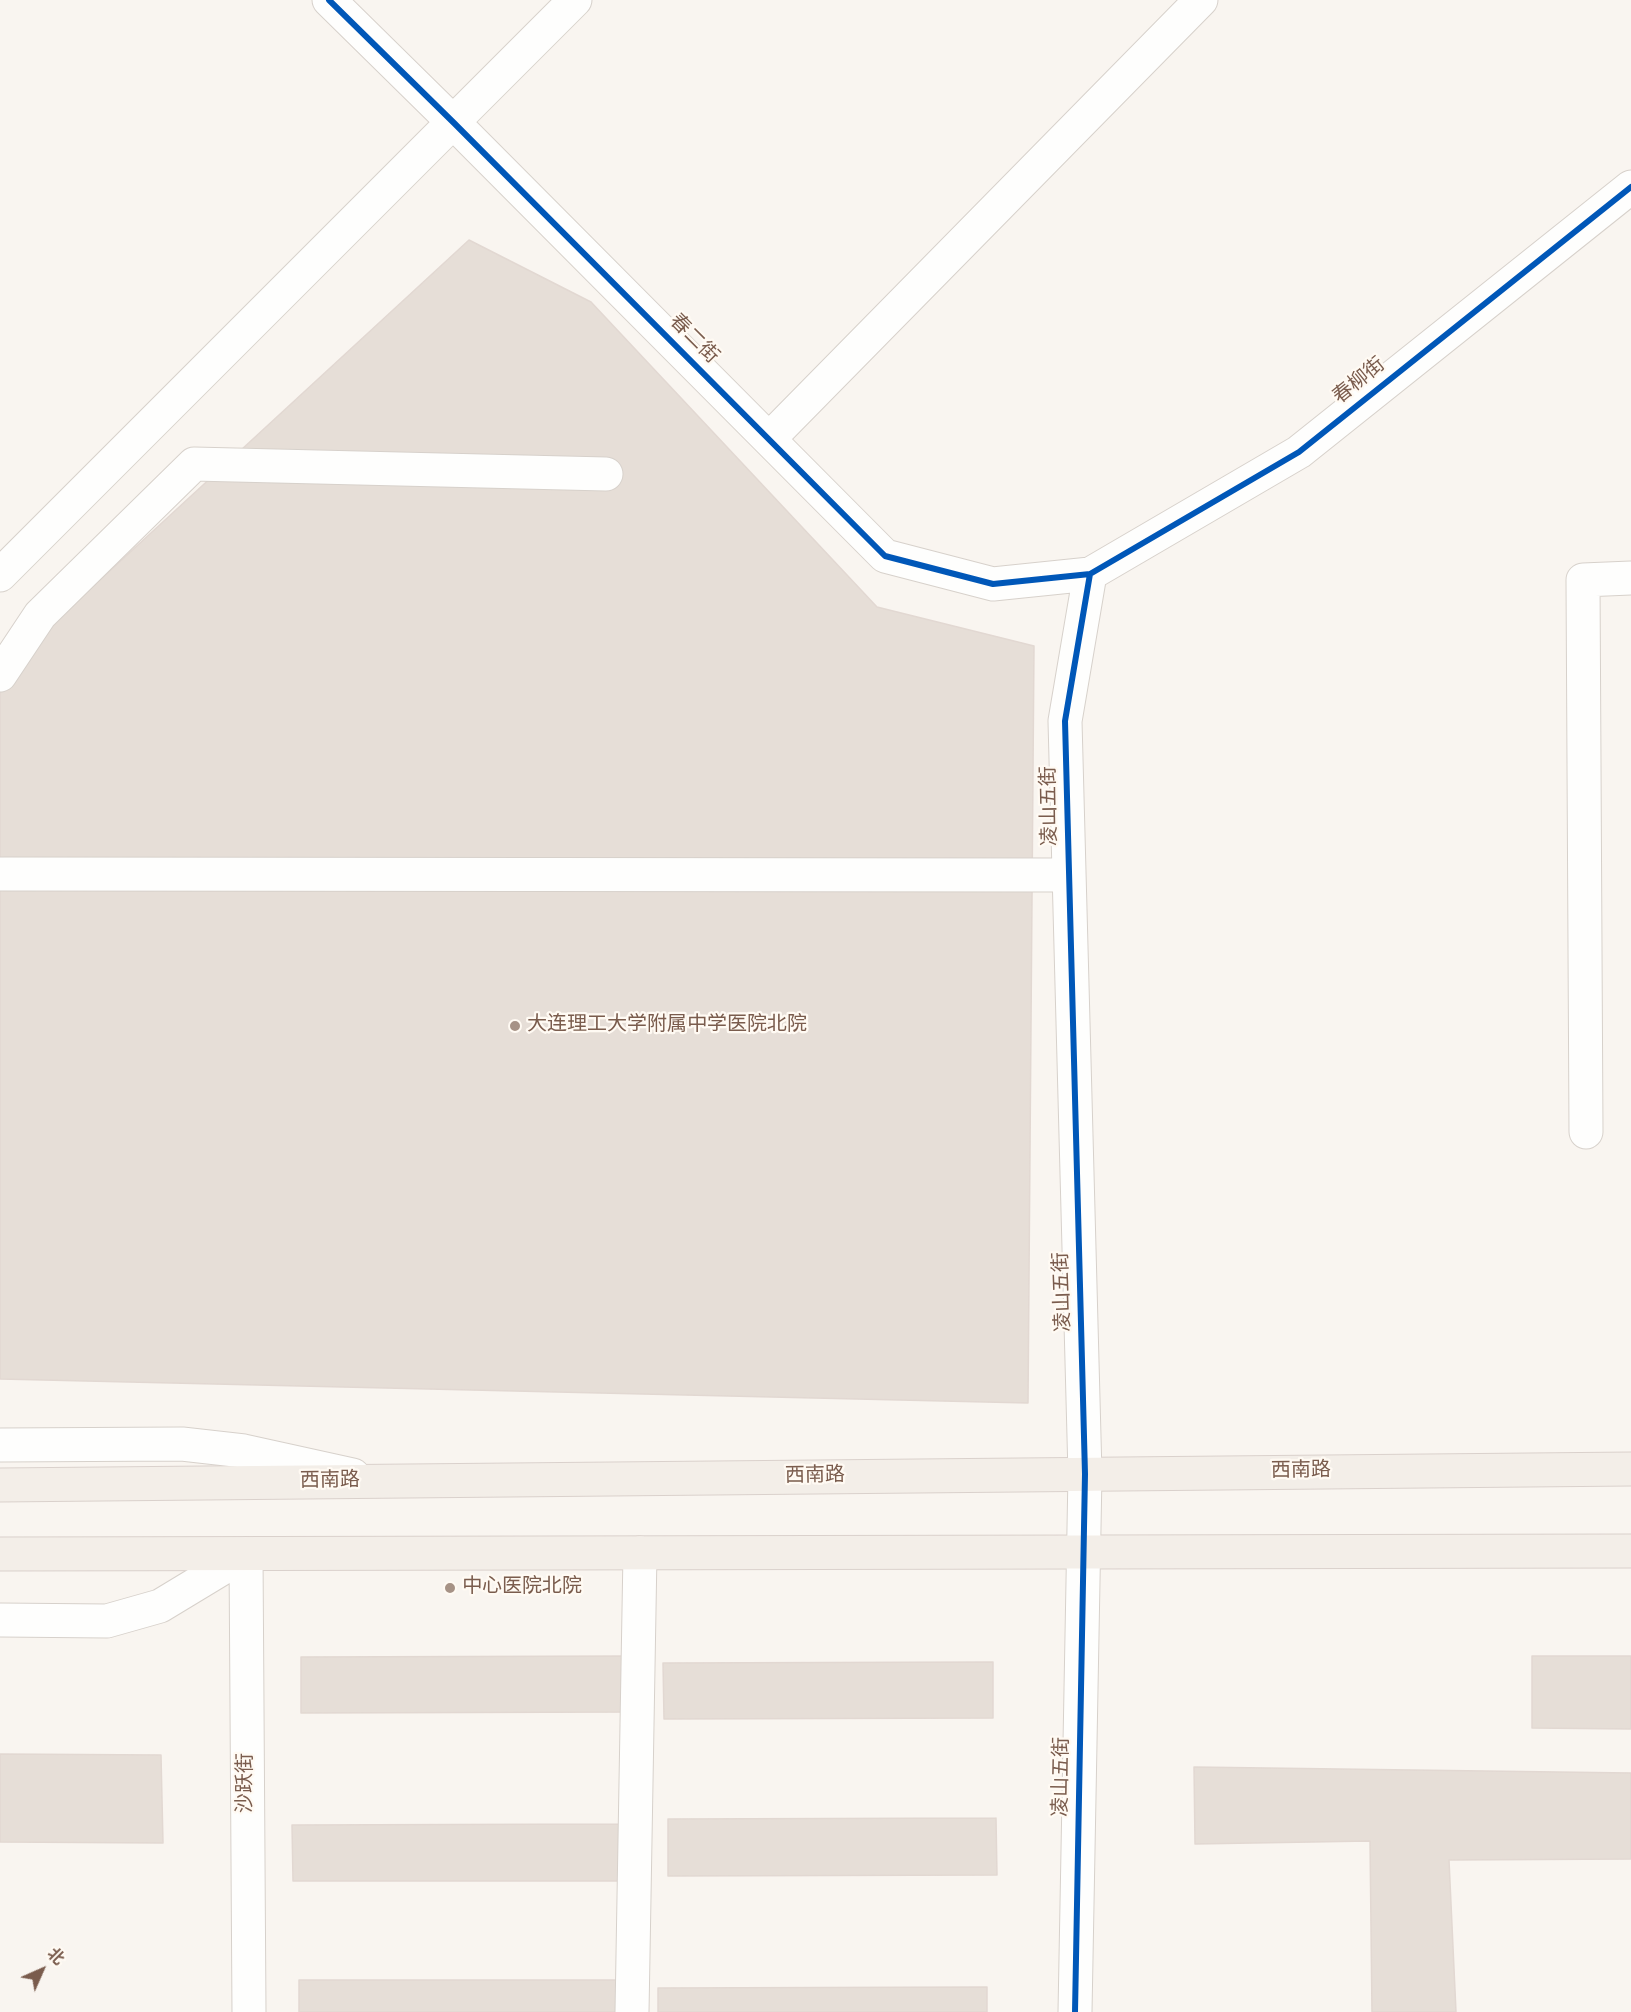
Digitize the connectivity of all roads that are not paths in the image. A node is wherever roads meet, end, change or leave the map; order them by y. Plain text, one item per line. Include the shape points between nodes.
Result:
1 (329, 0) edge
2 (575, 0) edge
3 (1201, 0) edge
4 (454, 123) junction
5 (1631, 187) edge
6 (769, 439) junction
7 (606, 474) dead end
8 (1090, 574) junction
9 (0, 575) edge
10 (1631, 578) edge
11 (0, 675) edge
12 (0, 874) edge
13 (1069, 874) junction
14 (1586, 1132) dead end
15 (0, 1444) edge
16 (1631, 1469) edge
17 (1086, 1474) junction
18 (381, 1481) junction
19 (0, 1485) edge
20 (1631, 1551) edge
21 (1084, 1552) junction
22 (640, 1553) junction
23 (0, 1554) edge
24 (246, 1554) junction
25 (0, 1620) edge
26 (249, 2012) edge
27 (632, 2012) edge
28 (1075, 2012) edge

1 - 4 street, 春二街
2 - 4 street
3 - 6 street
4 - 6 street, 春二街
4 - 9 street
5 - 8 street, 春柳街 via 1299,452
6 - 8 street, 春二街 via 885,556 993,584
7 - 11 street via 194,464 40,615
8 - 13 street, 凌山五街 via 1065,721
10 - 14 street via 1583,580
12 - 13 street
13 - 17 street, 凌山五街
15 - 18 street via 182,1444 244,1451
16 - 17 main road, 西南路
17 - 18 main road, 西南路
17 - 21 street, 凌山五街
18 - 19 main road, 西南路
20 - 21 main road
21 - 22 main road
21 - 28 street, 凌山五街
22 - 24 main road
22 - 27 street
23 - 24 main road
24 - 25 street via 160,1606 107,1621
24 - 26 street, 沙跃街

